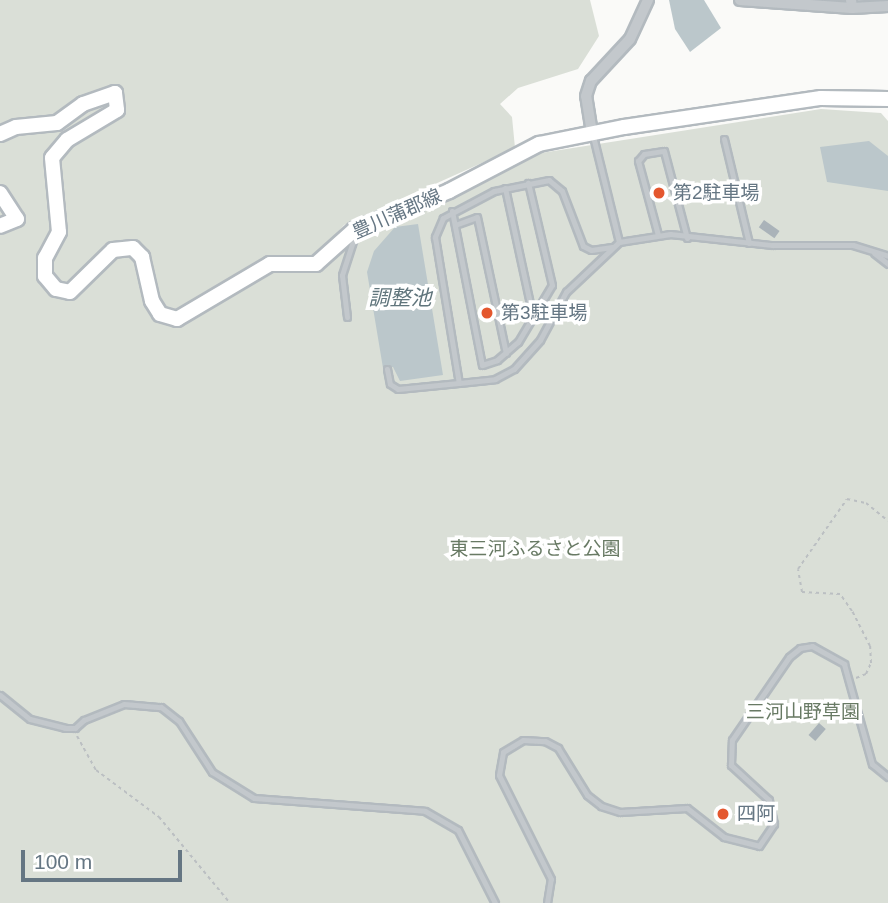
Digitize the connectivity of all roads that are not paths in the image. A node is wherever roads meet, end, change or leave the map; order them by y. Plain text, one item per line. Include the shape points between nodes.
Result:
1 (648, 0) edge
2 (740, 0) edge
3 (851, 4) edge
4 (888, 6) edge
5 (888, 99) edge
6 (592, 133) junction
7 (0, 134) edge
8 (724, 139) dead end
9 (528, 183) junction
10 (505, 188) junction
11 (0, 193) edge
12 (452, 211) junction
13 (455, 225) junction
14 (0, 226) edge
15 (354, 230) junction
16 (658, 235) junction
17 (687, 238) junction
18 (619, 242) junction
19 (749, 243) junction
20 (612, 247) junction
21 (872, 251) junction
22 (888, 256) edge
23 (888, 264) edge
24 (347, 317) dead end
25 (533, 318) junction
26 (506, 353) junction
27 (387, 369) dead end
28 (459, 383) junction
29 (0, 695) edge
30 (888, 776) edge
31 (495, 903) edge
32 (547, 903) edge

1 - 6 street via 630,39 591,81 586,96
2 - 3 street
3 - 4 street
5 - 6 main road, 豊川蒲郡線 via 821,98
6 - 15 main road, 豊川蒲郡線 via 519,151 449,191
6 - 18 lane
7 - 15 main road, 豊川蒲郡線 via 16,127 57,123 106,93 115,93 118,101 113,114 67,140 52,158 59,232 43,270 62,293 76,289 113,250 132,247 142,257 152,301 160,314 184,319 270,264 316,264
8 - 19 lane
9 - 10 lane
9 - 20 lane via 549,180 562,191 583,246 591,250
9 - 25 lane via 552,285
10 - 12 lane
10 - 25 lane
11 - 14 main road via 17,219
12 - 13 lane
12 - 28 lane via 438,223 435,237
13 - 26 lane via 477,217
13 - 26 lane via 482,365
15 - 24 lane via 342,275
16 - 17 lane
16 - 17 lane via 638,161 644,154 664,150
16 - 18 lane
17 - 19 lane
18 - 20 lane
19 - 21 lane via 853,245
20 - 28 lane via 566,292 540,340 514,369 495,379
21 - 22 lane
21 - 23 lane
25 - 26 lane
27 - 28 lane via 390,384 398,389
29 - 31 lane via 30,719 75,729 84,720 124,704 151,704 179,721 212,772 254,798 425,811 458,830
30 - 32 lane via 872,764 848,680 836,657 824,649 800,648 732,740 731,765 769,800 774,824 759,846 724,837 707,821 678,806 631,812 601,806 587,795 558,748 534,739 511,744 503,752 499,775 551,879

